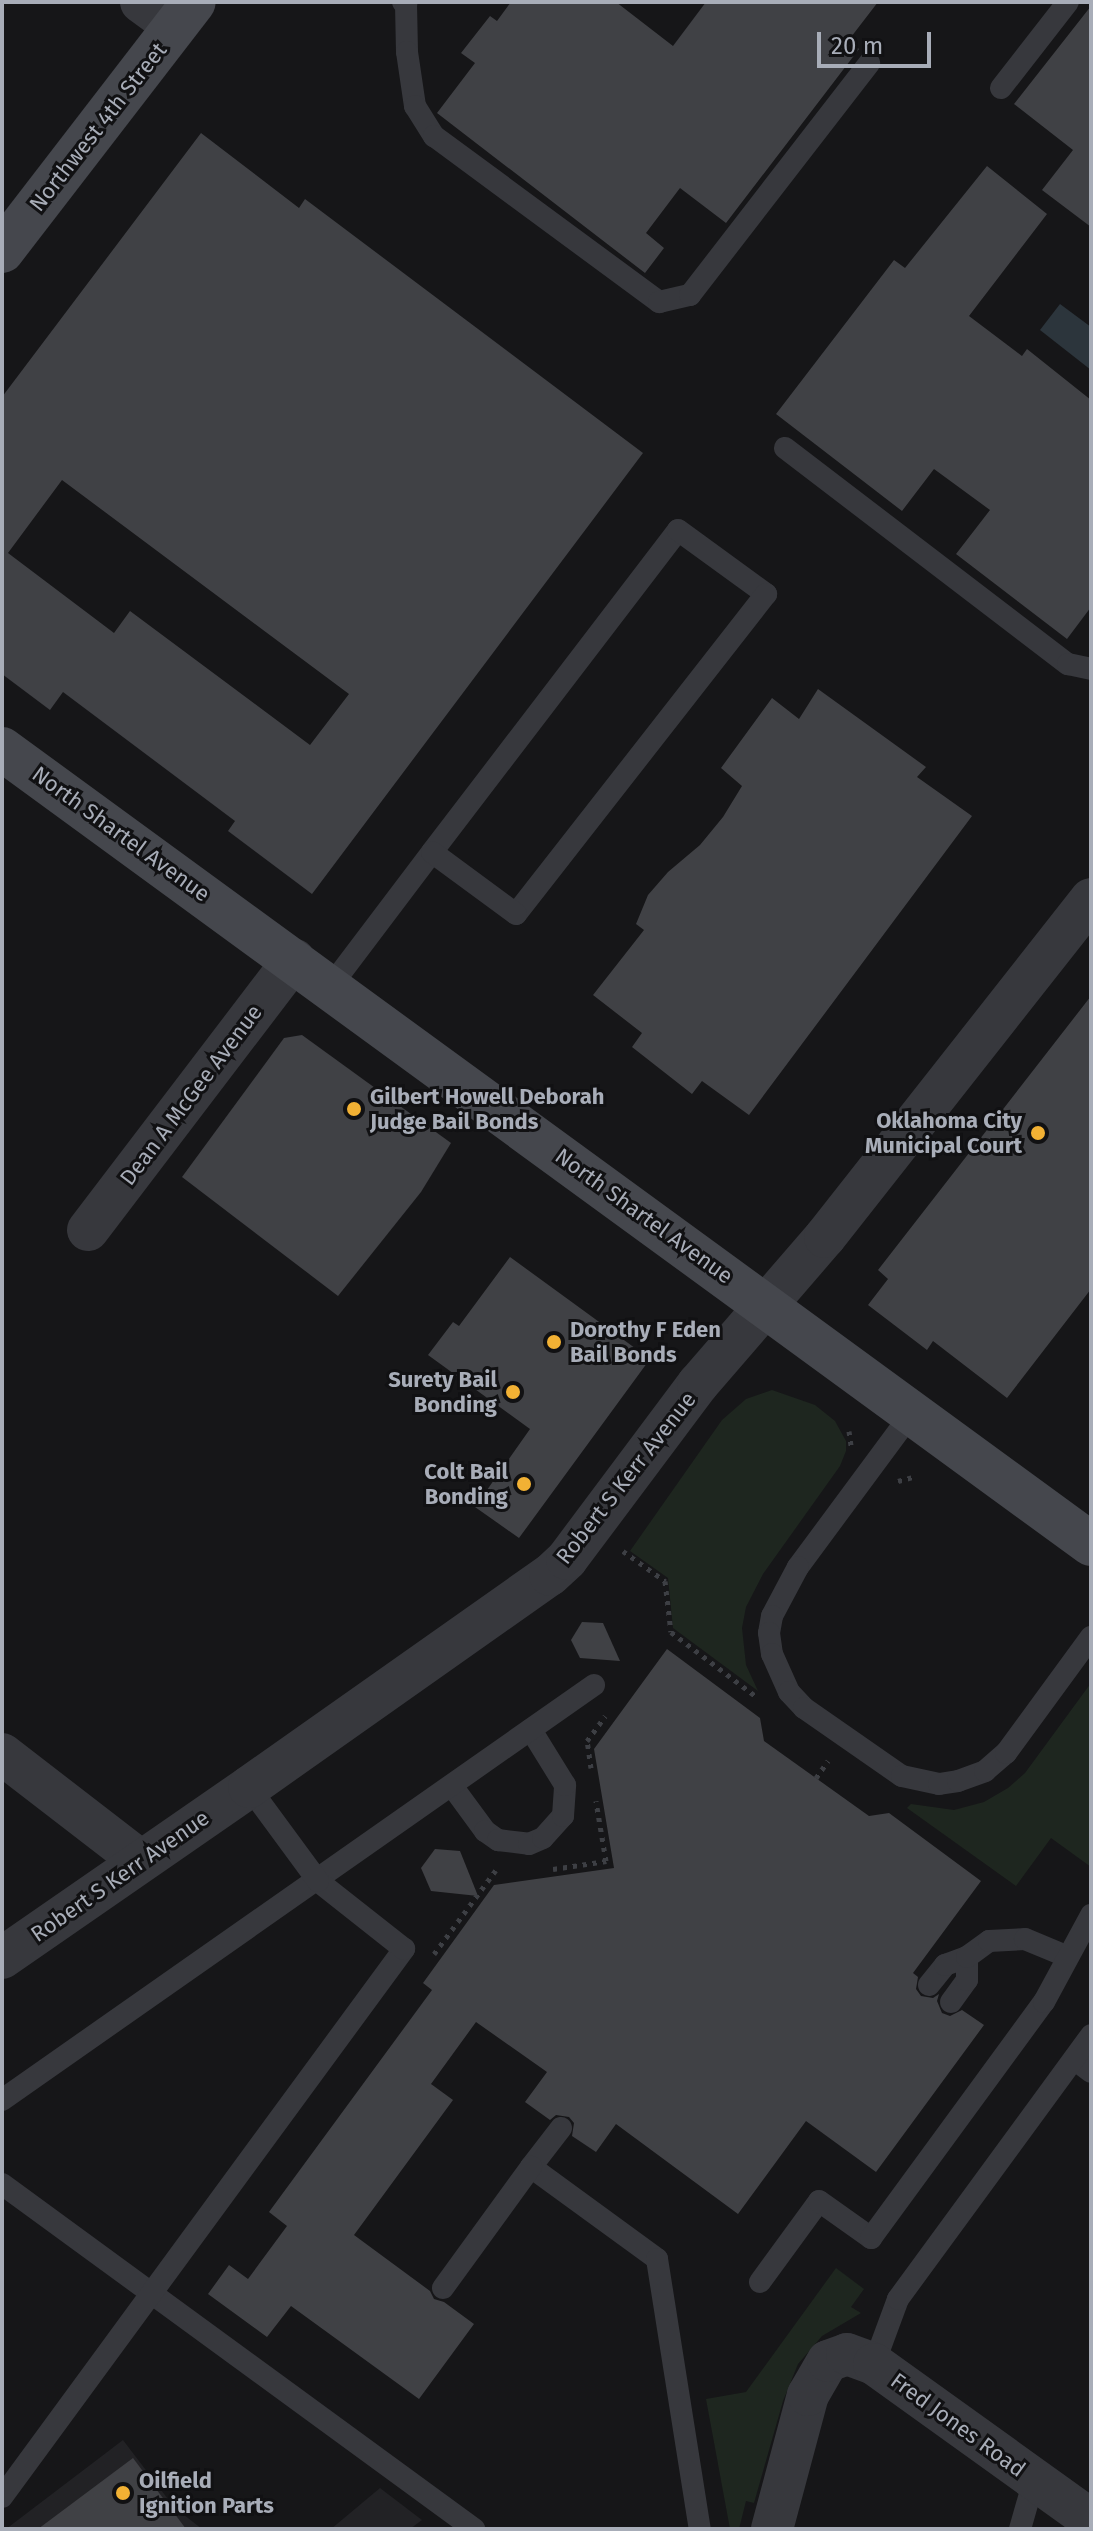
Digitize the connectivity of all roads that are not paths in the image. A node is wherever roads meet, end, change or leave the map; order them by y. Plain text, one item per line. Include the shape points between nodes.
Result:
1 (1068, 2) edge
2 (406, 3) edge
3 (170, 10) edge
4 (869, 63) dead end
5 (1001, 88) dead end
6 (2, 251) edge
7 (785, 448) dead end
8 (1091, 669) edge
9 (8, 764) edge
10 (432, 852) junction
11 (1091, 899) edge
12 (294, 960) junction
13 (330, 987) junction
14 (88, 1230) dead end
15 (766, 1304) junction
16 (912, 1413) junction
17 (1091, 1544) edge
18 (1091, 1637) edge
19 (594, 1685) dead end
20 (531, 1730) junction
21 (2, 1754) edge
22 (452, 1786) junction
23 (249, 1787) junction
24 (141, 1861) junction
25 (318, 1881) junction
26 (1091, 1915) edge
27 (1066, 1956) junction
28 (967, 1957) junction
29 (2, 1958) edge
30 (929, 1985) dead end
31 (951, 2002) dead end
32 (1091, 2035) edge
33 (1082, 2066) edge
34 (2, 2100) edge
35 (561, 2128) dead end
36 (531, 2167) junction
37 (2, 2184) edge
38 (760, 2282) dead end
39 (443, 2288) dead end
40 (152, 2295) junction
41 (874, 2364) junction
42 (1034, 2480) junction
43 (2, 2497) edge
44 (1091, 2520) edge
45 (474, 2529) edge
46 (700, 2529) edge
47 (772, 2529) edge
48 (1020, 2529) edge

1 - 5 lane
2 - 4 lane via 415,106 434,136 659,302 690,295
3 - 6 main road, Northwest 4th Street
7 - 8 lane via 1068,664
9 - 12 main road, North Shartel Avenue
10 - 10 lane via 516,914 766,594 678,530
10 - 13 lane
11 - 15 street, Robert S Kerr Avenue via 825,1237
12 - 13 main road, North Shartel Avenue
12 - 14 street, Dean A McGee Avenue
13 - 15 main road, North Shartel Avenue
15 - 16 main road, North Shartel Avenue
15 - 23 street, Robert S Kerr Avenue via 698,1384 583,1541 550,1575
16 - 17 main road, North Shartel Avenue
16 - 18 lane via 798,1567 772,1616 772,1654 789,1692 902,1776 939,1784 958,1781 985,1771 1006,1753
19 - 20 lane
20 - 22 lane
20 - 22 lane via 565,1785 563,1816 543,1838 529,1844 498,1840 485,1831
21 - 24 street
22 - 25 lane
23 - 24 street, Robert S Kerr Avenue
23 - 25 lane
24 - 29 street, Robert S Kerr Avenue
25 - 34 lane
25 - 40 lane via 404,1949
26 - 27 lane
27 - 28 lane via 1025,1939 1004,1937
27 - 38 lane via 1044,2002 871,2238 819,2201
28 - 30 lane via 945,1965
28 - 31 lane via 967,1980
32 - 33 lane
33 - 41 lane via 898,2299
35 - 36 lane
36 - 39 lane
36 - 46 lane via 657,2259
37 - 40 lane
40 - 43 lane
40 - 45 lane
41 - 42 street, Fred Jones Road
41 - 47 street, Fred Jones Road via 847,2354 821,2369 808,2395
42 - 44 street, Fred Jones Road
42 - 48 lane

